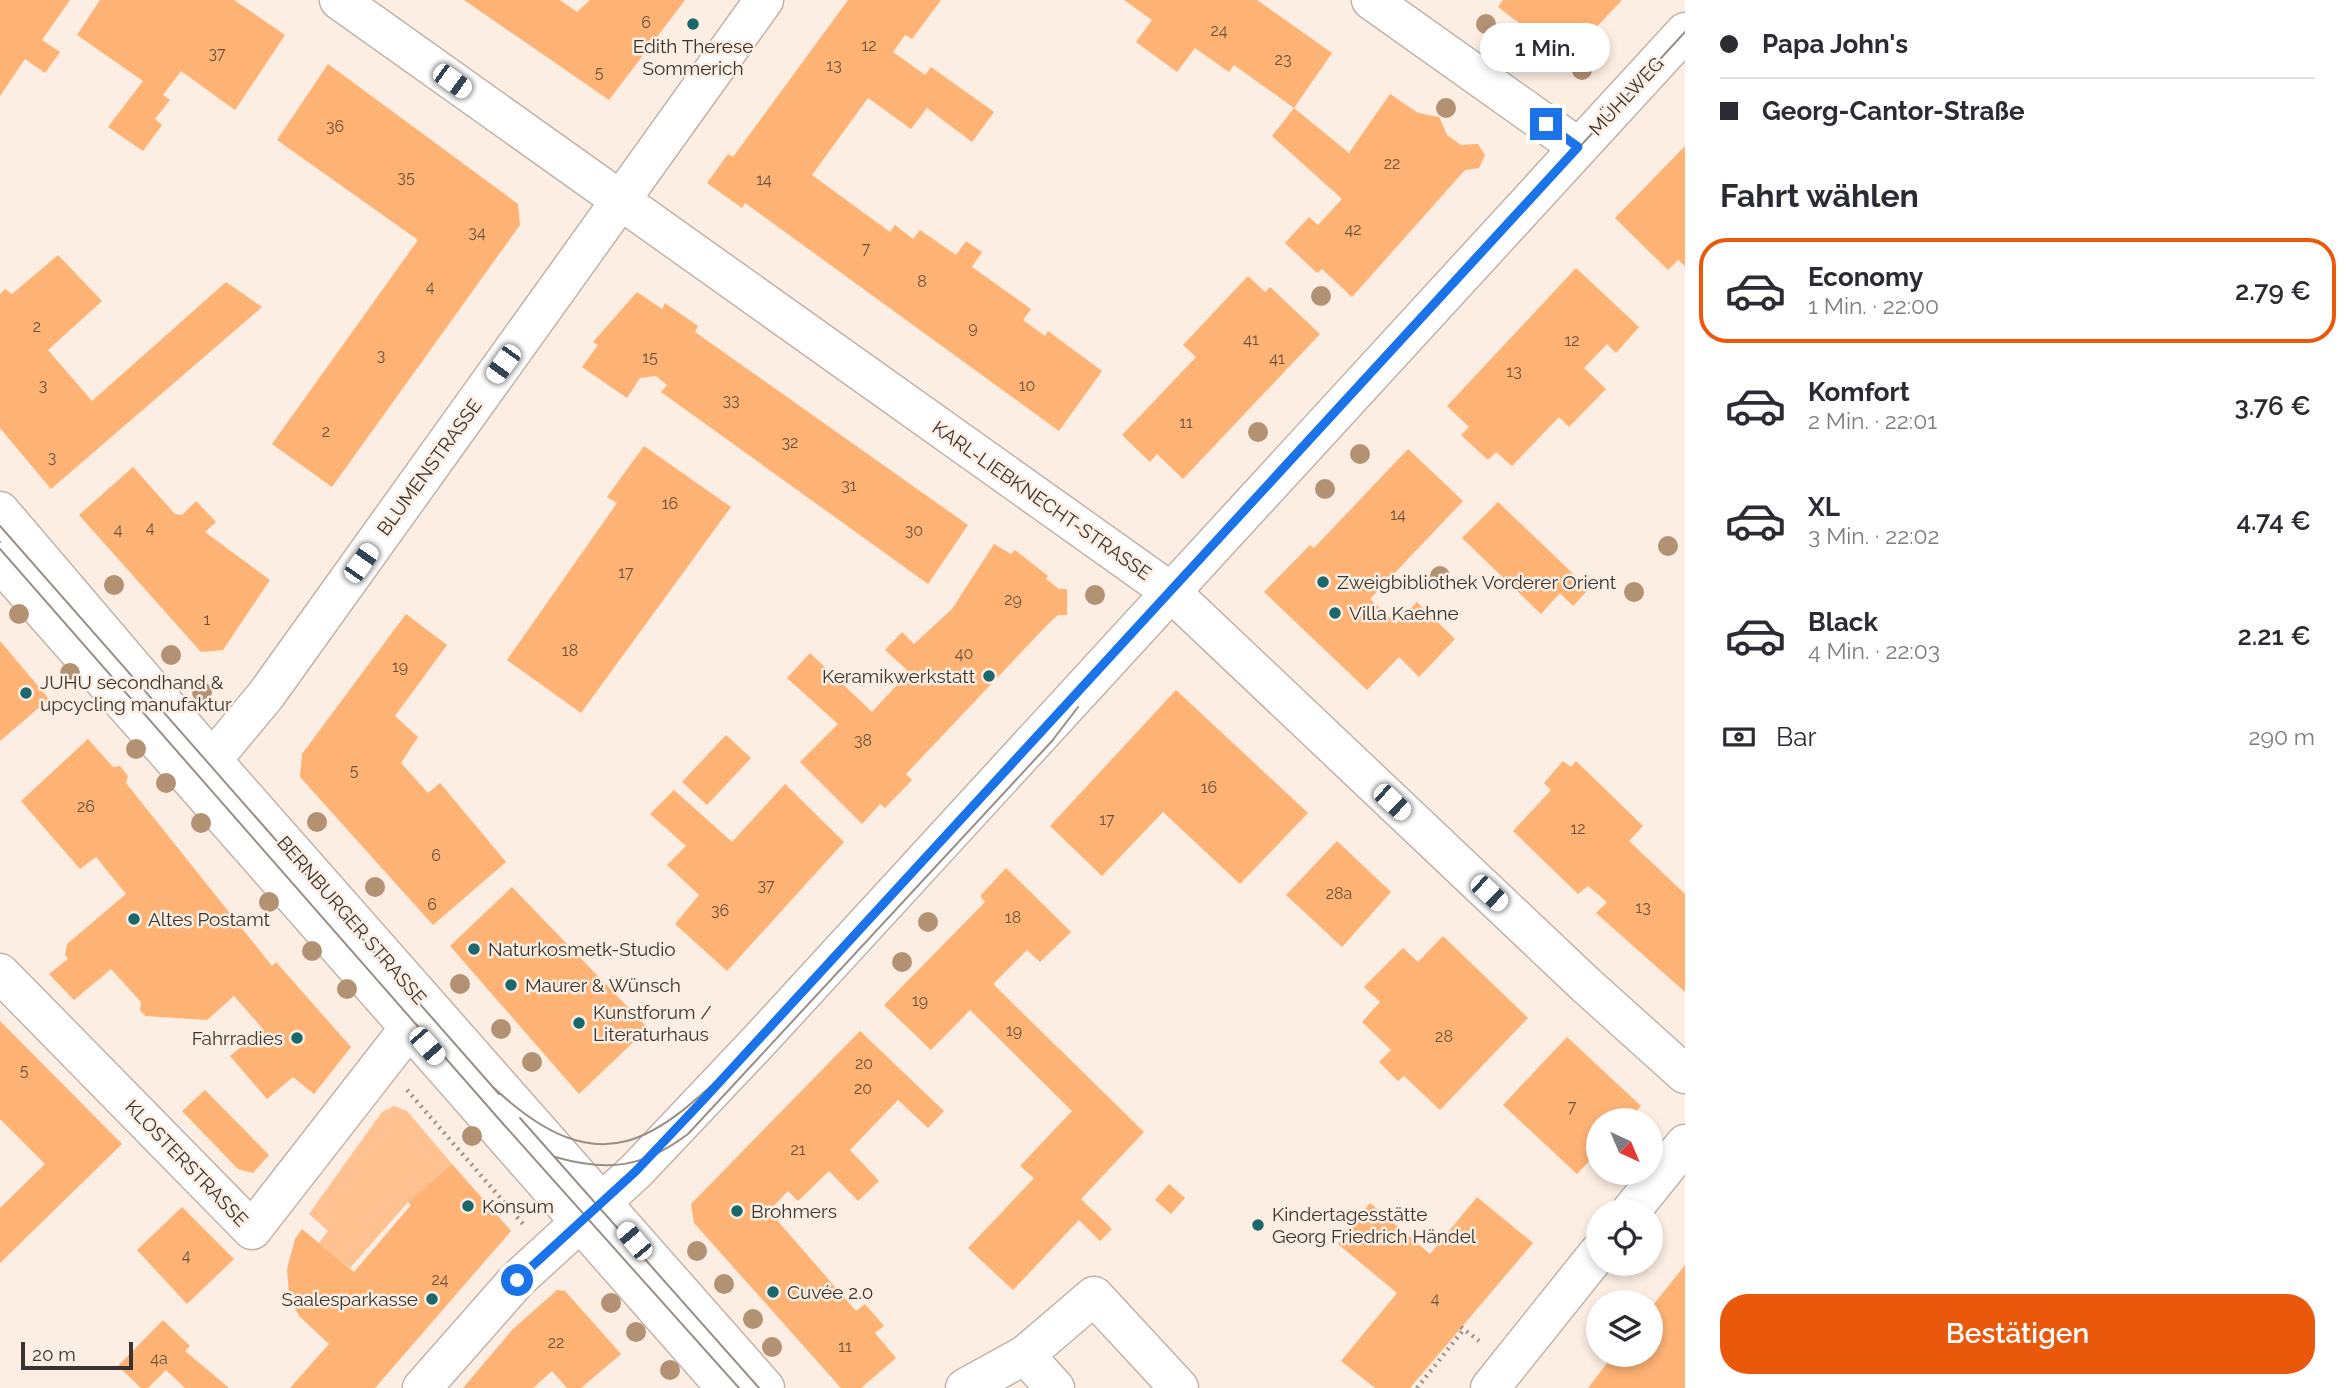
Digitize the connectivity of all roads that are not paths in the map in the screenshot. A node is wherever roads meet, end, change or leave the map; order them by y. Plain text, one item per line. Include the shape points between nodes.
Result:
1 (339, 0) edge
2 (764, 0) edge
3 (1371, 0) edge
4 (1685, 32) edge
5 (1578, 147) junction
6 (621, 202) junction
7 (0, 511) edge
8 (0, 562) edge
9 (1171, 592) junction
10 (212, 760) junction
11 (0, 973) edge
12 (411, 1027) junction
13 (1685, 1074) edge
14 (1685, 1144) edge
15 (1641, 1199) edge
16 (592, 1212) junction
17 (1586, 1268) edge
18 (1025, 1355) junction
19 (422, 1388) edge
20 (726, 1388) edge
21 (765, 1388) edge
22 (965, 1388) edge
23 (1055, 1388) edge
24 (1180, 1388) edge
25 (1490, 1388) edge

1 - 6 street, KARL-LIEBKNECHT-STRASSE
2 - 6 street, BLUMENSTRASSE
3 - 5 street
4 - 5 street, MÜHLWEG
5 - 9 street, MÜHLWEG
6 - 9 street, KARL-LIEBKNECHT-STRASSE
6 - 10 street, BLUMENSTRASSE via 265,695
7 - 10 street, BERNBURGER STRASSE
8 - 12 street, BERNBURGER STRASSE
9 - 13 street, KARL-LIEBKNECHT-STRASSE
9 - 16 street, MÜHLWEG via 750,1050
10 - 16 street, BERNBURGER STRASSE
11 - 12 street, KLOSTERSTRASSE via 252,1230
12 - 16 street, BERNBURGER STRASSE
14 - 15 street
16 - 19 street, MÜHLWEG via 517,1280
16 - 20 street, BERNBURGER STRASSE
16 - 21 street, BERNBURGER STRASSE
17 - 25 street
18 - 22 street
18 - 23 street
18 - 24 street via 1094,1296

